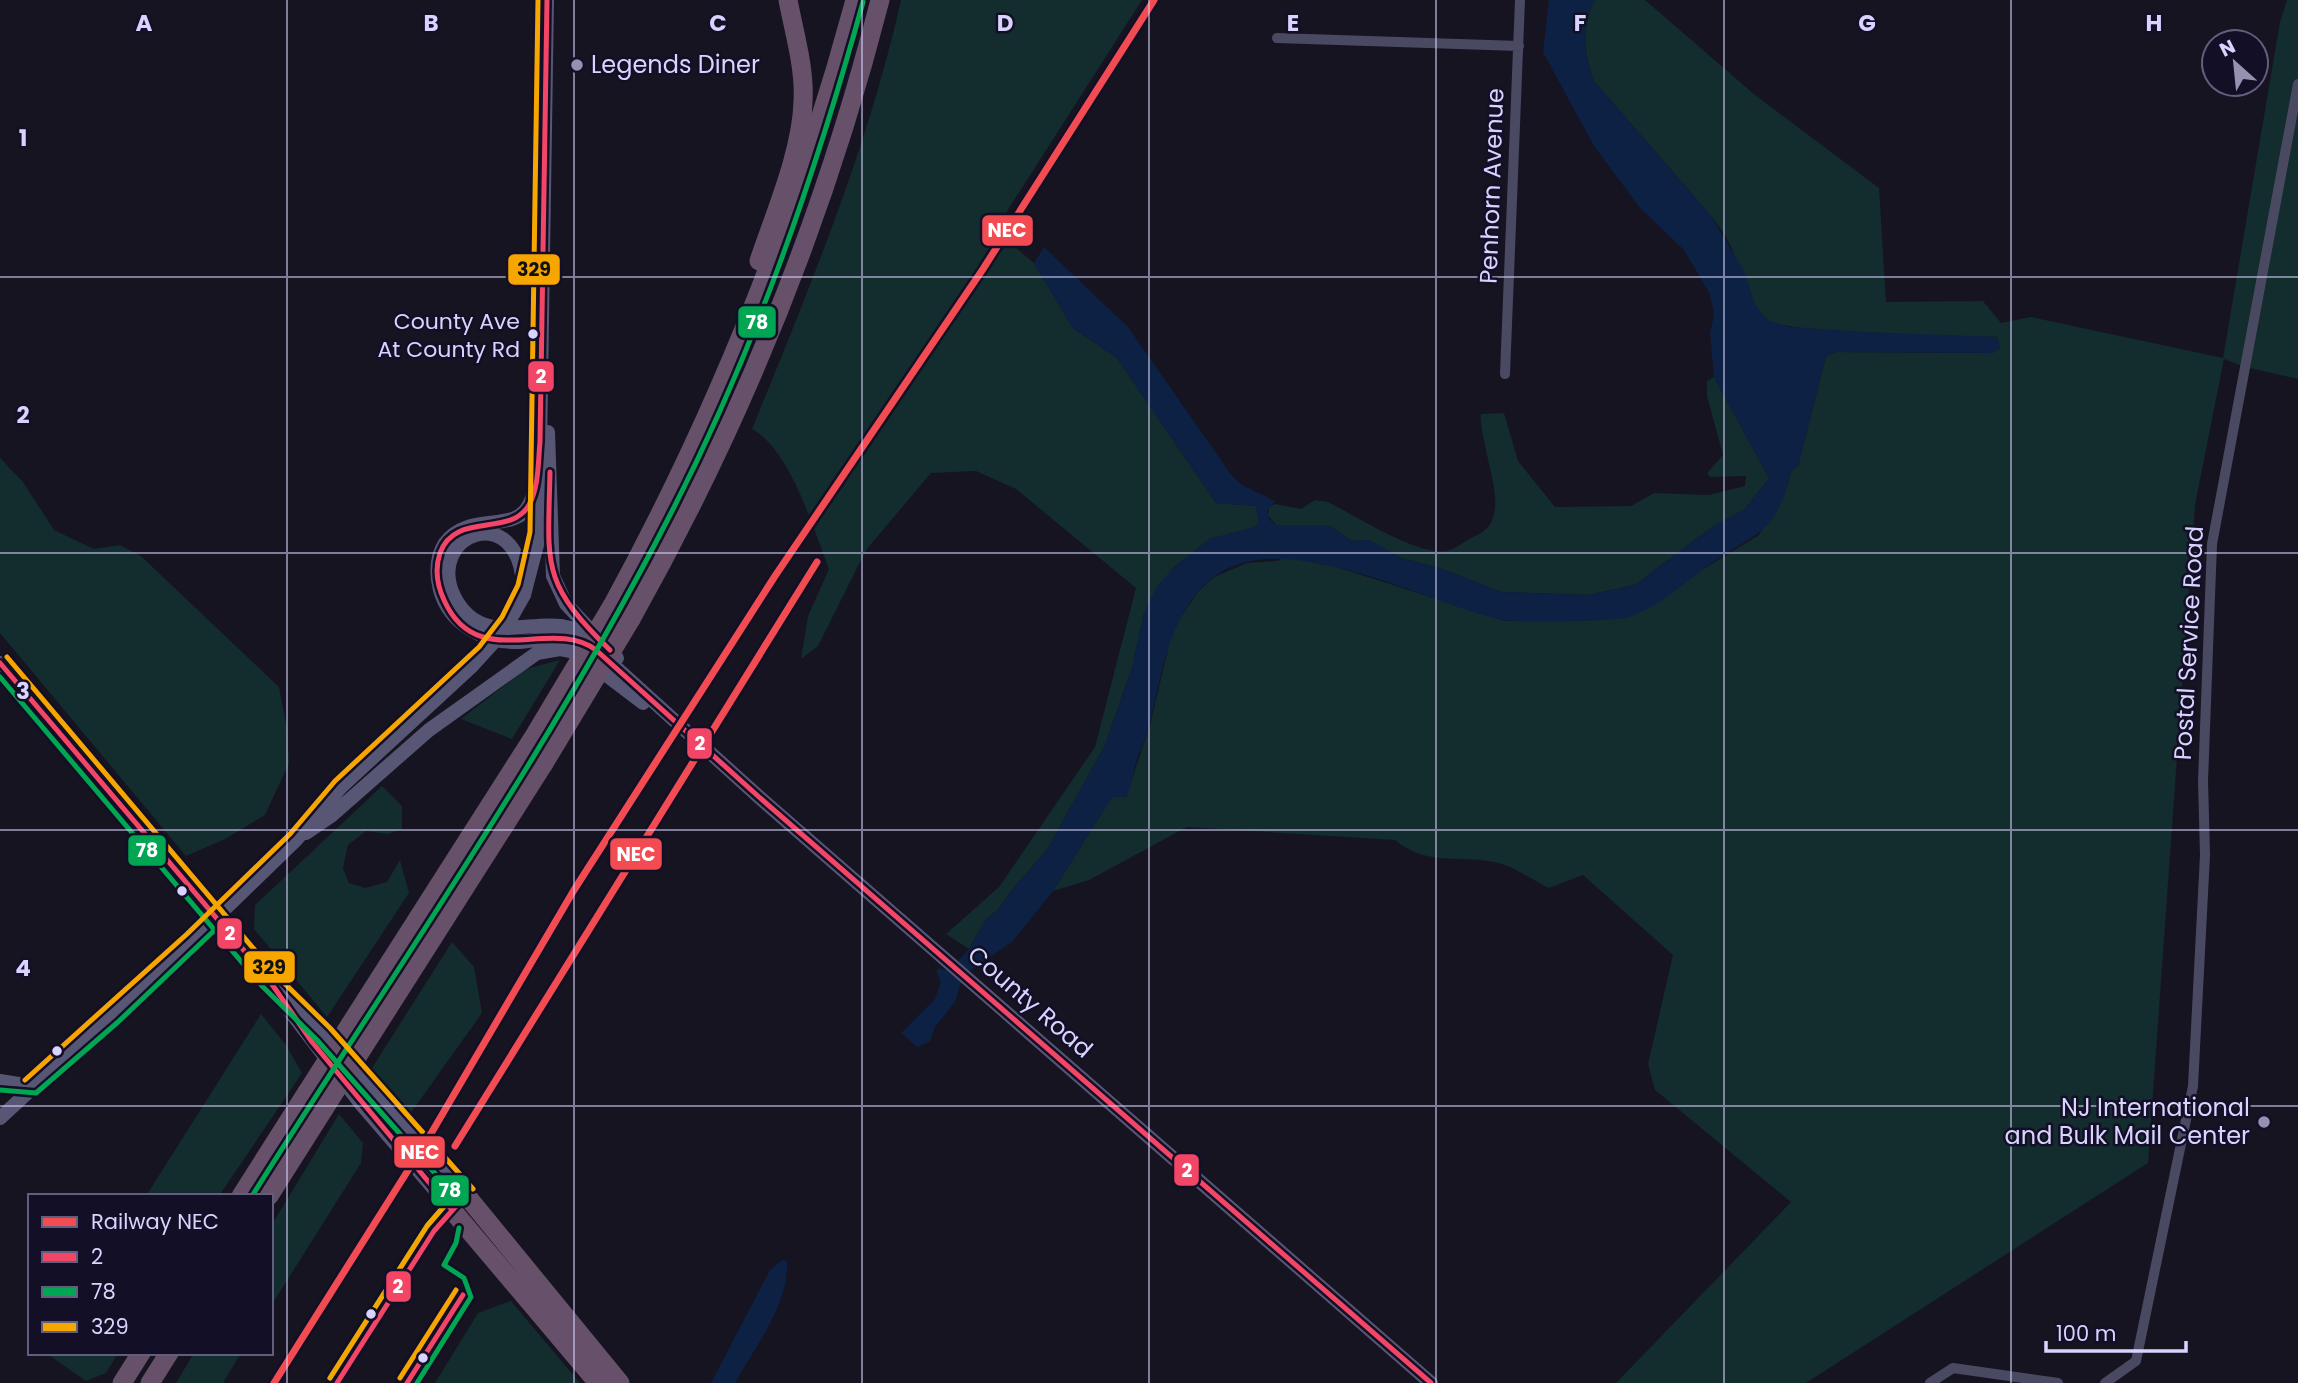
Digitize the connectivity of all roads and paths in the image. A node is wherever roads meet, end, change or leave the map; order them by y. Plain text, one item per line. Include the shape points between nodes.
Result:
1 (547, 0) edge
2 (788, 0) edge
3 (855, 0) edge
4 (880, 0) edge
5 (1520, 0) edge
6 (1277, 38) dead end
7 (1519, 46) junction
8 (2298, 84) edge
9 (728, 371) junction
10 (1505, 374) dead end
11 (540, 379) junction
12 (540, 442) junction
13 (524, 595) junction
14 (601, 654) junction
15 (0, 663) edge
16 (654, 702) junction
17 (717, 759) junction
18 (347, 791) junction
19 (215, 918) junction
20 (269, 980) junction
21 (0, 1081) edge
22 (32, 1086) junction
23 (0, 1111) edge
24 (0, 1118) edge
25 (242, 1194) edge
26 (270, 1194) edge
27 (466, 1195) joint
28 (452, 1210) joint
29 (140, 1355) edge
30 (168, 1355) edge
31 (182, 1355) edge
32 (122, 1383) edge
33 (150, 1383) edge
34 (165, 1383) edge
35 (598, 1383) edge
36 (620, 1383) edge
37 (1431, 1383) edge
38 (1930, 1383) edge
39 (2058, 1383) edge
40 (2105, 1383) edge

1 - 11 main road
2 - 9 highway via 803,87 802,114
3 - 9 highway via 801,180
4 - 26 highway, bridge via 836,149 782,300 710,467 631,619 543,765
5 - 7 street, Penhorn Avenue
6 - 7 street
7 - 10 street, Penhorn Avenue
8 - 40 street, Postal Service Road via 2212,544 2203,781 2206,855 2193,1086 2136,1360
9 - 25 highway, bridge via 612,606 542,724
11 - 12 main road
11 - 16 main road via 549,446 549,545 554,580 566,604
12 - 13 main road via 539,533
12 - 14 main road via 528,508 511,520 468,525 450,538 438,560 441,592 461,622 488,638 519,642 570,638
13 - 14 main road via 521,562 507,541 477,534 458,545 451,560 450,584 458,603 475,619 508,629 558,625 574,629 585,634
13 - 18 main road, bridge via 496,641 419,712
14 - 16 main road, County Road
15 - 19 main road
16 - 17 main road, County Road
17 - 18 main road via 581,655 552,649 530,656
17 - 37 main road, County Road
18 - 19 main road via 331,816 296,840
19 - 20 main road
19 - 22 main road
20 - 27 main road
20 - 28 main road via 312,1042
21 - 22 main road
22 - 24 main road
23 - 24 main road
27 - 36 highway
28 - 35 highway
29 - 32 highway
30 - 33 highway
31 - 34 highway
38 - 39 street via 1953,1368

